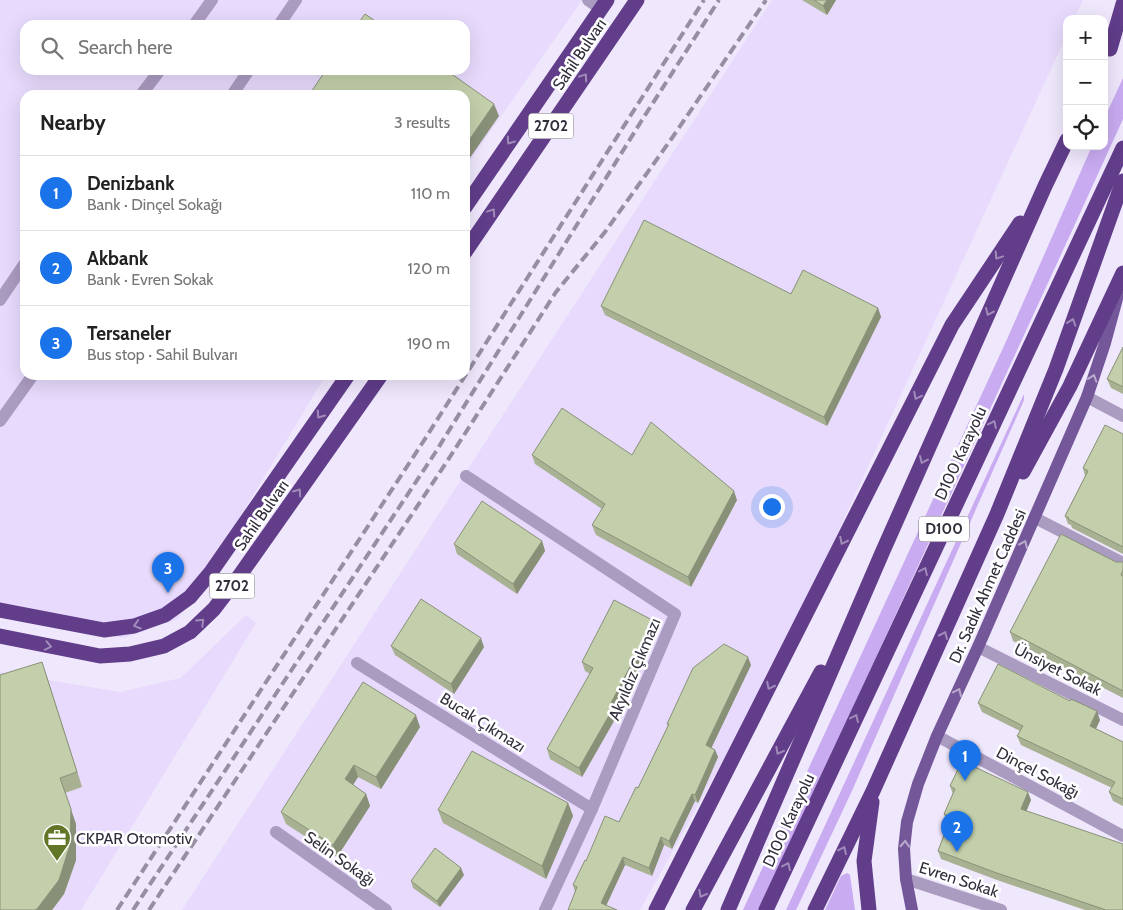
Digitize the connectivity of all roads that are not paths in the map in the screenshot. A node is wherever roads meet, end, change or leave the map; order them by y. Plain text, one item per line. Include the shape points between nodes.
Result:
1 (212, 0) edge
2 (296, 0) edge
3 (588, 0) edge
4 (637, 0) edge
5 (604, 4) edge
6 (1123, 4) edge
7 (198, 20) edge
8 (282, 20) edge
9 (1123, 27) edge
10 (1108, 52) edge
11 (1108, 53) edge
12 (156, 75) edge
13 (246, 75) edge
14 (145, 90) edge
15 (235, 90) edge
16 (1063, 148) edge
17 (1123, 148) edge
18 (1123, 181) edge
19 (1044, 186) junction
20 (470, 200) edge
21 (470, 245) edge
22 (20, 270) edge
23 (1123, 273) edge
24 (1123, 277) edge
25 (0, 300) edge
26 (29, 380) edge
27 (345, 380) edge
28 (377, 380) edge
29 (1087, 397) junction
30 (1123, 416) edge
31 (0, 420) edge
32 (466, 476) dead end
33 (998, 514) junction
34 (1035, 518) junction
35 (882, 553) junction
36 (1123, 564) edge
37 (0, 610) edge
38 (0, 636) edge
39 (978, 647) junction
40 (357, 662) dead end
41 (1123, 720) edge
42 (937, 736) junction
43 (874, 791) junction
44 (592, 809) junction
45 (276, 832) dead end
46 (1123, 836) edge
47 (906, 879) junction
48 (386, 910) edge
49 (545, 910) edge
50 (656, 910) edge
51 (694, 910) edge
52 (728, 910) edge
53 (766, 910) edge
54 (814, 910) edge
55 (869, 910) edge
56 (912, 910) edge
57 (1001, 910) edge

1 - 7 street
2 - 8 street
3 - 5 street
21 -> 4 highway, Sahil Bulvarı / 2702
5 -> 20 highway, Sahil Bulvarı / 2702
6 - 10 highway
9 - 11 highway
12 - 14 street
13 - 15 street
16 - 19 highway, D100 Karayolu / D100
53 -> 17 highway, D100 Karayolu / D100
33 -> 18 highway via 1056,369
19 -> 35 highway, D100 Karayolu / D100
19 -> 50 highway via 952,325
22 - 25 street
23 - 33 highway via 1070,386
29 -> 24 main road, Dr. Sadık Ahmet Caddesi
26 - 31 street
27 -> 37 highway, Sahil Bulvarı / 2702 via 211,572 190,597 164,615 134,626 104,630
38 -> 28 highway, Sahil Bulvarı / 2702 via 100,656 130,654 164,646 190,632 214,609 240,575
29 - 30 street
29 - 34 main road, Dr. Sadık Ahmet Caddesi
32 - 44 street, Akyıldız Çıkmazı via 675,614
43 -> 33 highway
34 - 36 street
39 -> 34 main road, Dr. Sadık Ahmet Caddesi
35 -> 51 highway
35 - 52 highway, D100 Karayolu / D100
39 - 41 street, Ünsiyet Sokak
42 -> 39 main road, Dr. Sadık Ahmet Caddesi
40 - 44 street, Bucak Çıkmazı
42 - 46 street, Dinçel Sokağı
47 -> 42 main road, Dr. Sadık Ahmet Caddesi via 906,822
54 -> 43 highway
43 - 55 highway via 864,861
44 - 49 street, Akyıldız Çıkmazı
45 - 48 street, Selin Sokağı
47 - 56 main road, Dr. Sadık Ahmet Caddesi
47 - 57 street, Evren Sokak

